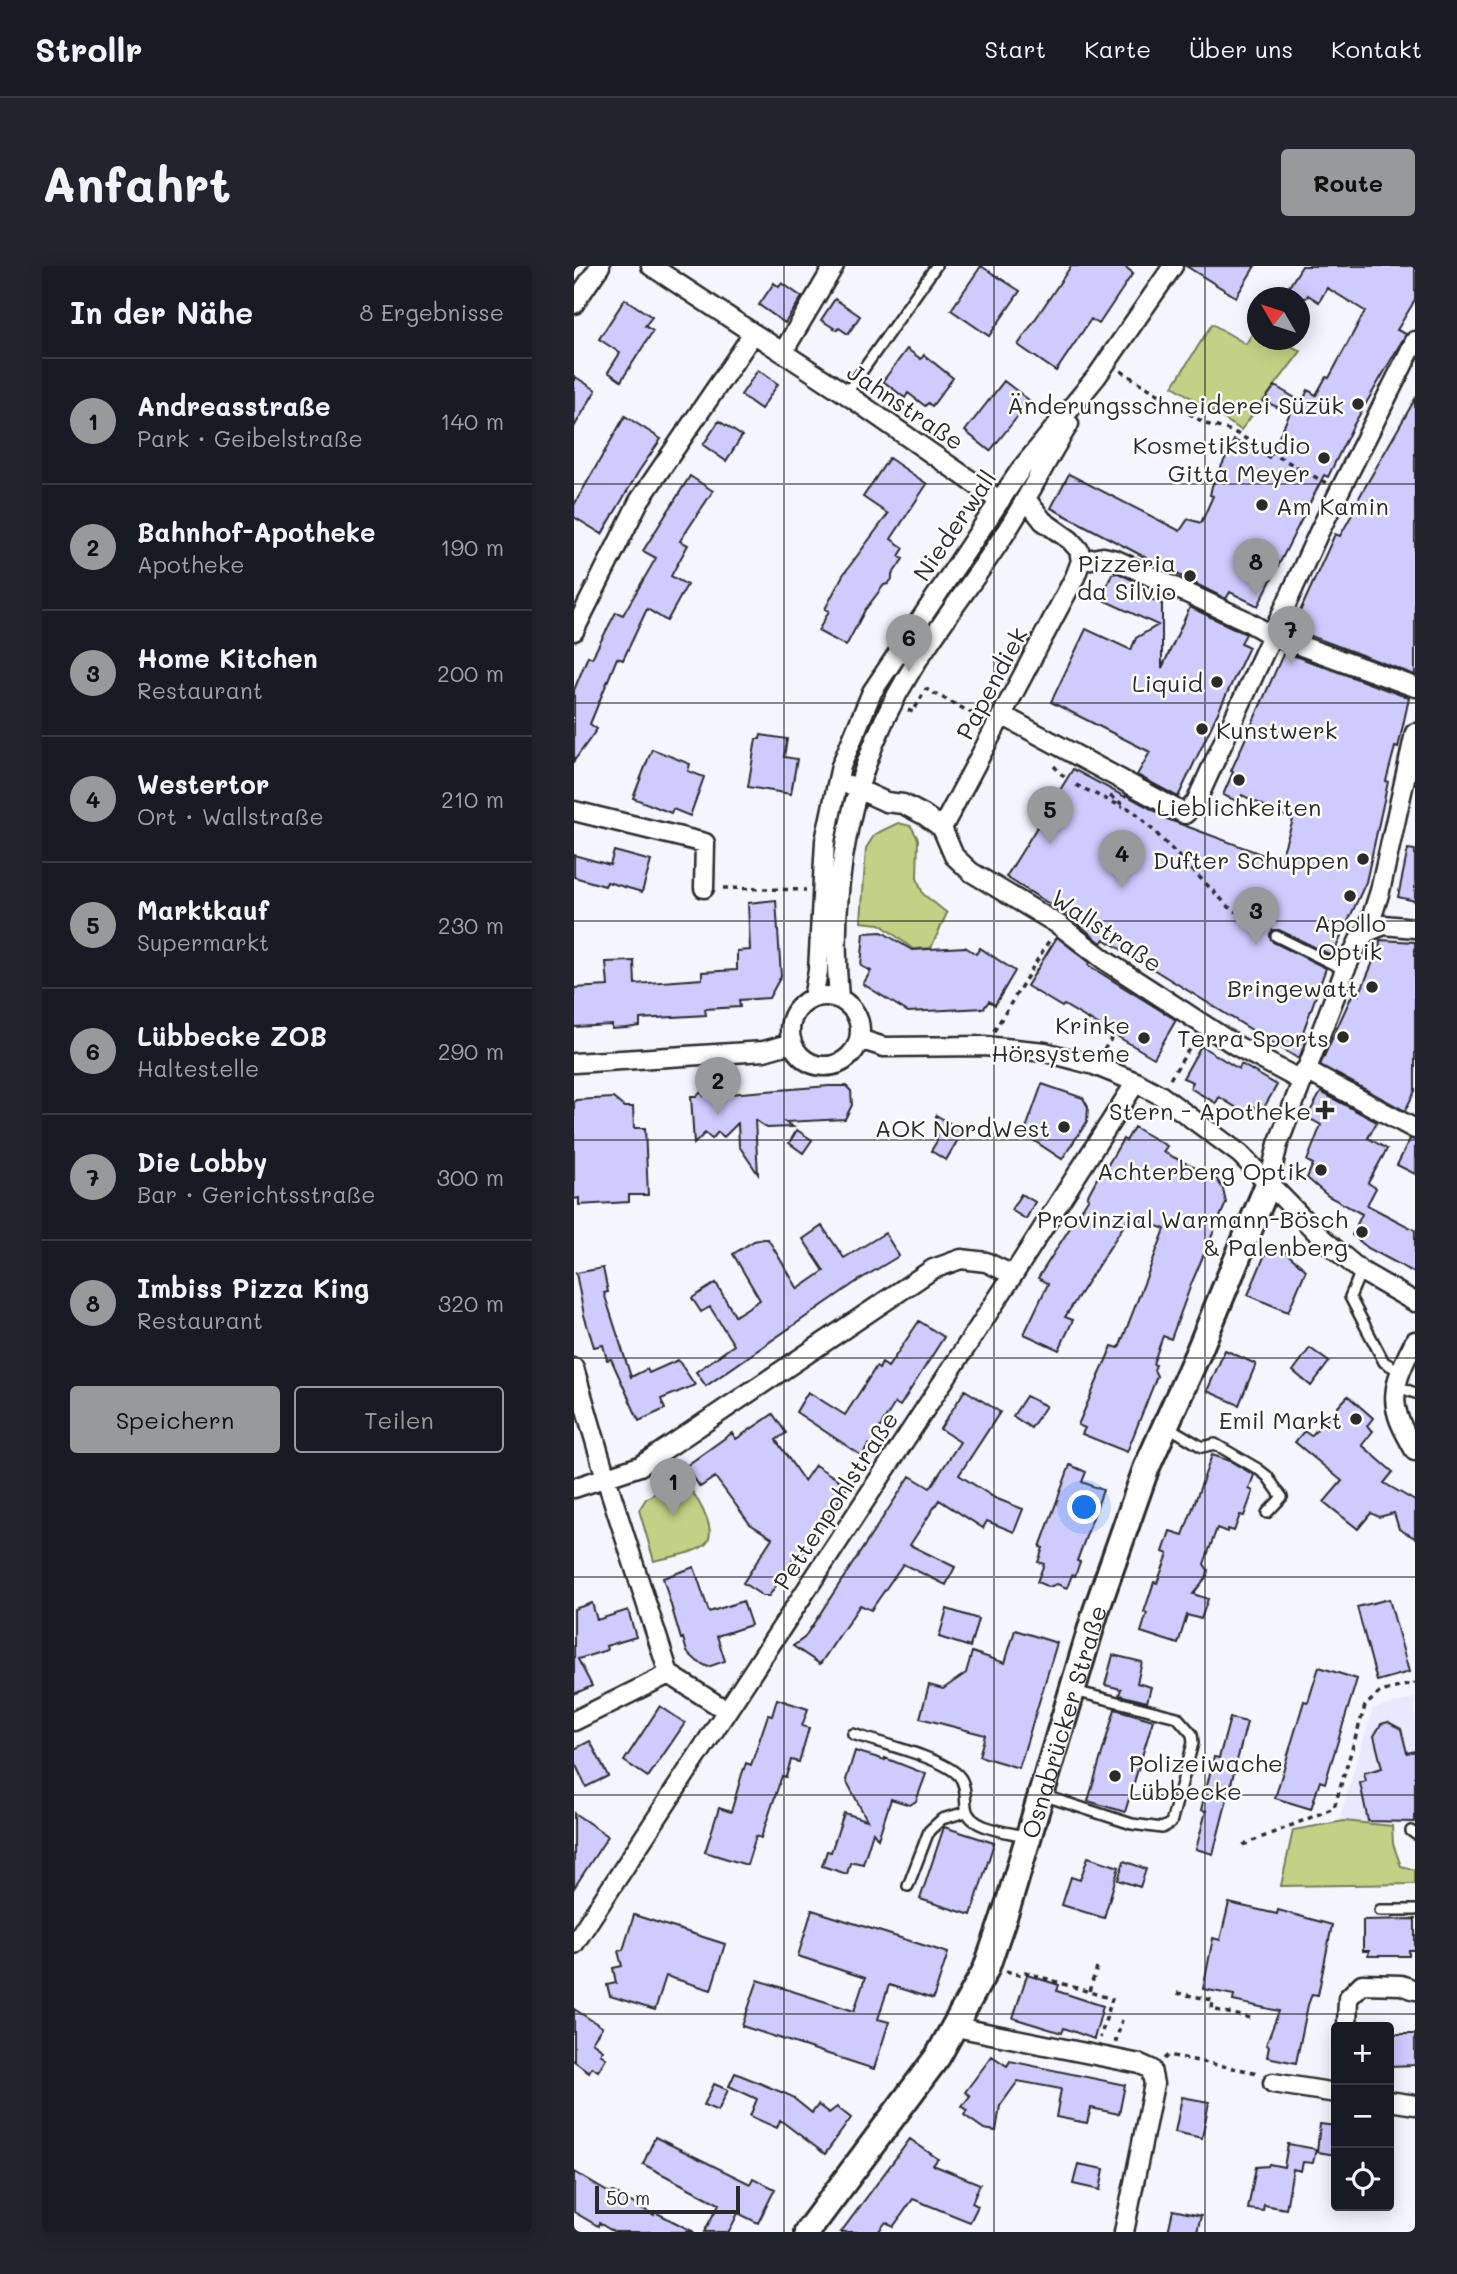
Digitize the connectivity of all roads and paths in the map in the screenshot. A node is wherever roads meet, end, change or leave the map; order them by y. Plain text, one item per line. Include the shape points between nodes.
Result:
1 (600, 266) edge
2 (651, 266) edge
3 (834, 266) edge
4 (936, 266) edge
5 (1173, 266) edge
6 (574, 304) edge
7 (752, 334) junction
8 (1415, 341) edge
9 (783, 352) junction
10 (1102, 369) junction
11 (846, 394) junction
12 (1340, 491) junction
13 (1026, 499) junction
14 (1000, 501) junction
15 (1081, 561) junction
16 (574, 631) edge
17 (1272, 635) junction
18 (1415, 687) edge
19 (894, 702) junction
20 (999, 721) junction
21 (1415, 733) edge
22 (838, 778) junction
23 (1076, 785) dead end
24 (1099, 789) dead end
25 (857, 791) junction
26 (574, 811) edge
27 (1137, 814) junction
28 (942, 828) junction
29 (704, 888) joint
30 (822, 890) junction
31 (1059, 925) junction
32 (1415, 928) edge
33 (1367, 932) junction
34 (1276, 936) joint
35 (1345, 970) junction
36 (813, 998) junction
37 (839, 999) junction
38 (1205, 1025) junction
39 (859, 1039) junction
40 (792, 1043) junction
41 (984, 1046) junction
42 (574, 1063) edge
43 (1304, 1076) junction
44 (1136, 1082) junction
45 (1160, 1096) junction
46 (1415, 1129) edge
47 (1269, 1182) junction
48 (1361, 1271) junction
49 (1013, 1275) junction
50 (1415, 1302) edge
51 (1415, 1341) edge
52 (574, 1368) edge
53 (1398, 1378) junction
54 (1415, 1393) edge
55 (1166, 1425) junction
56 (1415, 1451) edge
57 (606, 1478) junction
58 (574, 1488) edge
59 (1267, 1513) dead end
60 (669, 1674) junction
61 (1415, 1683) edge
62 (1072, 1690) junction
63 (727, 1711) junction
64 (574, 1721) edge
65 (853, 1734) dead end
66 (1041, 1795) junction
67 (966, 1812) junction
68 (1028, 1837) junction
69 (1243, 1845) dead end
70 (908, 1886) dead end
71 (1380, 1910) dead end
72 (1415, 1910) edge
73 (574, 1944) edge
74 (987, 1964) junction
75 (1097, 1968) dead end
76 (1415, 1990) edge
77 (1088, 1991) junction
78 (1177, 1993) dead end
79 (1250, 2018) dead end
80 (1122, 2021) dead end
81 (1346, 2022) edge
82 (956, 2027) junction
83 (1151, 2069) junction
84 (1273, 2083) joint
85 (1331, 2092) edge
86 (1394, 2102) edge
87 (1415, 2105) edge
88 (807, 2232) edge
89 (1124, 2232) edge

1 - 6 street
2 - 7 street, Jahnstraße
3 - 9 street
4 - 11 lane
5 - 10 street, Niederwall
7 - 9 street, Jahnstraße
7 - 16 street via 639,500
8 - 12 street
9 - 11 street, Jahnstraße
10 - 12 path via 1206,424 1232,431
10 - 13 street, Niederwall
10 - 14 street, Niederwall
11 - 14 street, Jahnstraße
12 - 17 street
13 - 15 street via 1042,521 1079,550
13 - 19 street, Niederwall
14 - 22 street, Niederwall via 872,692
15 - 17 street via 1116,560
15 - 20 street, Papendiek
17 - 18 street
17 - 20 street via 1196,802 1185,814
19 - 20 path via 913,712 926,690
19 - 25 street, Niederwall
20 - 28 street, Papendiek
21 - 33 street
22 - 25 street
22 - 30 street, Niederwall via 825,841
23 - 27 path
24 - 27 path
25 - 28 street via 903,804
25 - 37 street, Niederwall via 838,890
26 - 29 street via 705,843
27 - 34 path via 1229,907
28 - 31 street, Wallstraße via 954,856 971,872
29 - 30 path
30 - 36 street, Niederwall
31 - 38 street, Wallstraße
31 - 41 path
32 - 33 street via 1384,925
33 - 35 street
34 - 35 lane
35 - 43 street
36 - 37 street
36 - 40 street via 791,1021
37 - 39 street via 854,1011
38 - 43 street, Wallstraße via 1235,1045
38 - 45 path
39 - 40 street via 845,1060 825,1066 805,1060
39 - 41 street via 884,1047
40 - 42 street via 764,1051
41 - 44 street via 1065,1056
43 - 46 street, Wallstraße
43 - 47 street
44 - 45 street
44 - 49 street, Pettenpohlstraße
45 - 47 street via 1240,1154
47 - 48 street
47 - 55 street, Osnabrücker Straße
48 - 50 street
48 - 53 lane via 1350,1297 1384,1362
49 - 57 street via 986,1262 961,1259 933,1269 640,1466
49 - 63 street, Pettenpohlstraße
51 - 53 street
52 - 57 street
53 - 54 lane
53 - 56 street via 1397,1414
55 - 59 lane via 1202,1447 1215,1444 1268,1476 1282,1497
55 - 62 street, Osnabrücker Straße via 1146,1469
57 - 58 street
57 - 60 street
60 - 63 street
60 - 64 street
61 - 69 path via 1380,1692 1365,1706 1334,1808
62 - 66 street, Osnabrücker Straße
62 - 66 lane via 1177,1717 1192,1734 1171,1823 1162,1828 1132,1824
63 - 73 street, Pettenpohlstraße
65 - 67 lane via 941,1763 959,1776 966,1793
66 - 68 street, Osnabrücker Straße
67 - 68 lane via 975,1823
67 - 70 lane via 942,1819 929,1830
68 - 74 street, Osnabrücker Straße
71 - 72 lane
74 - 77 path
74 - 82 street, Osnabrücker Straße
75 - 77 path
76 - 81 street via 1362,1984 1348,1998
77 - 80 path via 1112,1999 1100,2038 1116,2041
78 - 79 path via 1213,2000 1212,2009
82 - 83 street
82 - 88 street, Osnabrücker Straße
83 - 84 path via 1168,2055 1264,2074
83 - 89 street via 1154,2084
84 - 85 street
86 - 87 street

